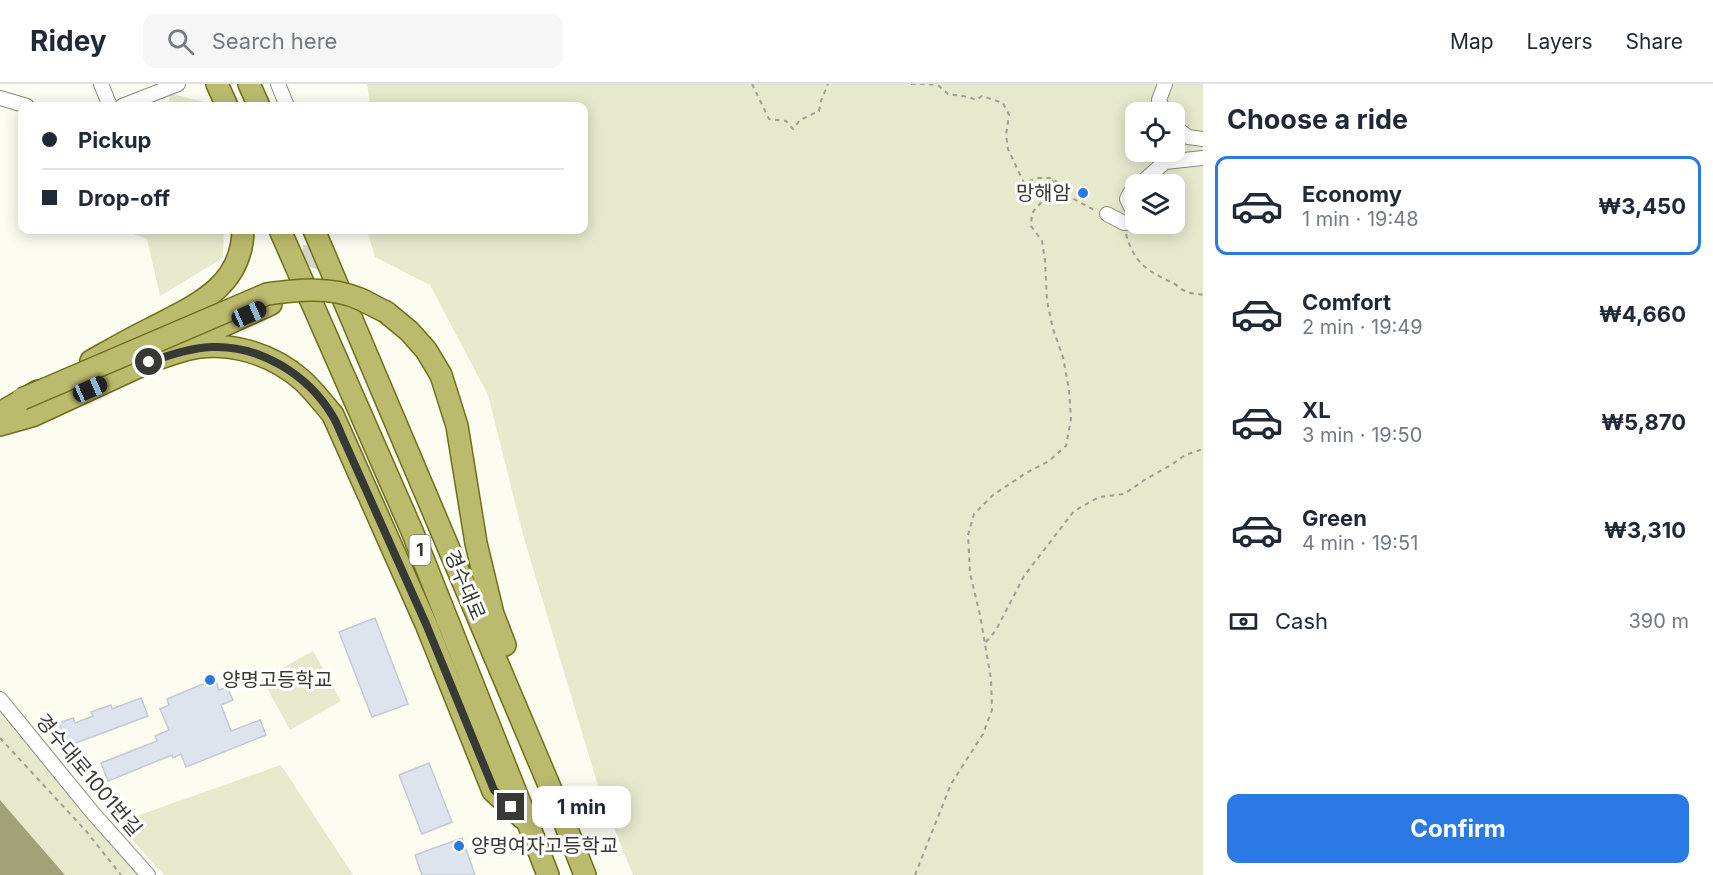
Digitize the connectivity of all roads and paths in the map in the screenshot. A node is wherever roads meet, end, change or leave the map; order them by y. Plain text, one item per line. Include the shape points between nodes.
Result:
1 (101, 84) edge
2 (178, 84) edge
3 (217, 84) edge
4 (249, 84) edge
5 (263, 84) edge
6 (278, 84) edge
7 (752, 84) edge
8 (828, 84) edge
9 (910, 84) edge
10 (1165, 84) edge
11 (0, 98) edge
12 (108, 102) edge
13 (132, 102) edge
14 (225, 102) edge
15 (257, 102) edge
16 (271, 102) edge
17 (285, 102) edge
18 (1160, 102) edge
19 (18, 103) edge
20 (1185, 135) edge
21 (1203, 139) edge
22 (1203, 158) edge
23 (1151, 174) edge
24 (1051, 178) junction
25 (1104, 213) joint
26 (1125, 219) edge
27 (243, 234) edge
28 (282, 234) edge
29 (1131, 234) edge
30 (323, 240) edge
31 (1203, 295) edge
32 (271, 304) tunnel mouth
33 (149, 362) junction
34 (22, 399) junction
35 (0, 413) edge
36 (0, 424) edge
37 (1203, 449) edge
38 (985, 644) junction
39 (0, 699) edge
40 (0, 738) edge
41 (560, 811) junction
42 (528, 823) junction
43 (121, 875) edge
44 (148, 875) edge
45 (548, 875) edge
46 (585, 875) edge
47 (915, 875) edge

1 - 12 street
2 - 13 street
3 - 14 main road
4 - 15 main road
5 - 16 main road
6 - 17 street
7 - 8 path via 769,119 786,121 793,129 800,120 819,111
9 - 24 path via 939,86 948,94 975,100 982,96 1003,103 1009,115 1008,148 1024,183
10 - 18 street
11 - 19 street
20 - 21 street
22 - 23 street via 1165,162
24 - 25 path via 1070,196
24 - 38 path via 1054,184 1032,213 1031,226 1042,241 1047,301 1063,357 1071,419 1066,446 993,495 974,513 968,535 970,573
25 - 26 street
27 - 34 main road, bridge via 236,262 215,292
28 - 42 main road, 경수대로 / 1 via 412,531
29 - 31 path via 1130,249 1145,267 1185,292
30 - 41 main road, 경수대로 / 1
32 - 33 main road
33 - 36 main road via 32,416
33 - 42 main road via 186,350 234,348 279,364 316,394 338,426 494,790
34 - 35 main road
34 - 41 main road, bridge via 267,294 303,289 336,291 386,312 426,350 441,375 457,426 476,543 494,614
37 - 38 path via 1185,455 1124,494 1100,497 1074,511 1024,576
38 - 47 path via 992,710 983,734 951,784
39 - 44 street, 경수대로1001번길
40 - 43 path
41 - 46 main road, 경수대로 / 1
42 - 45 main road, 경수대로 / 1

